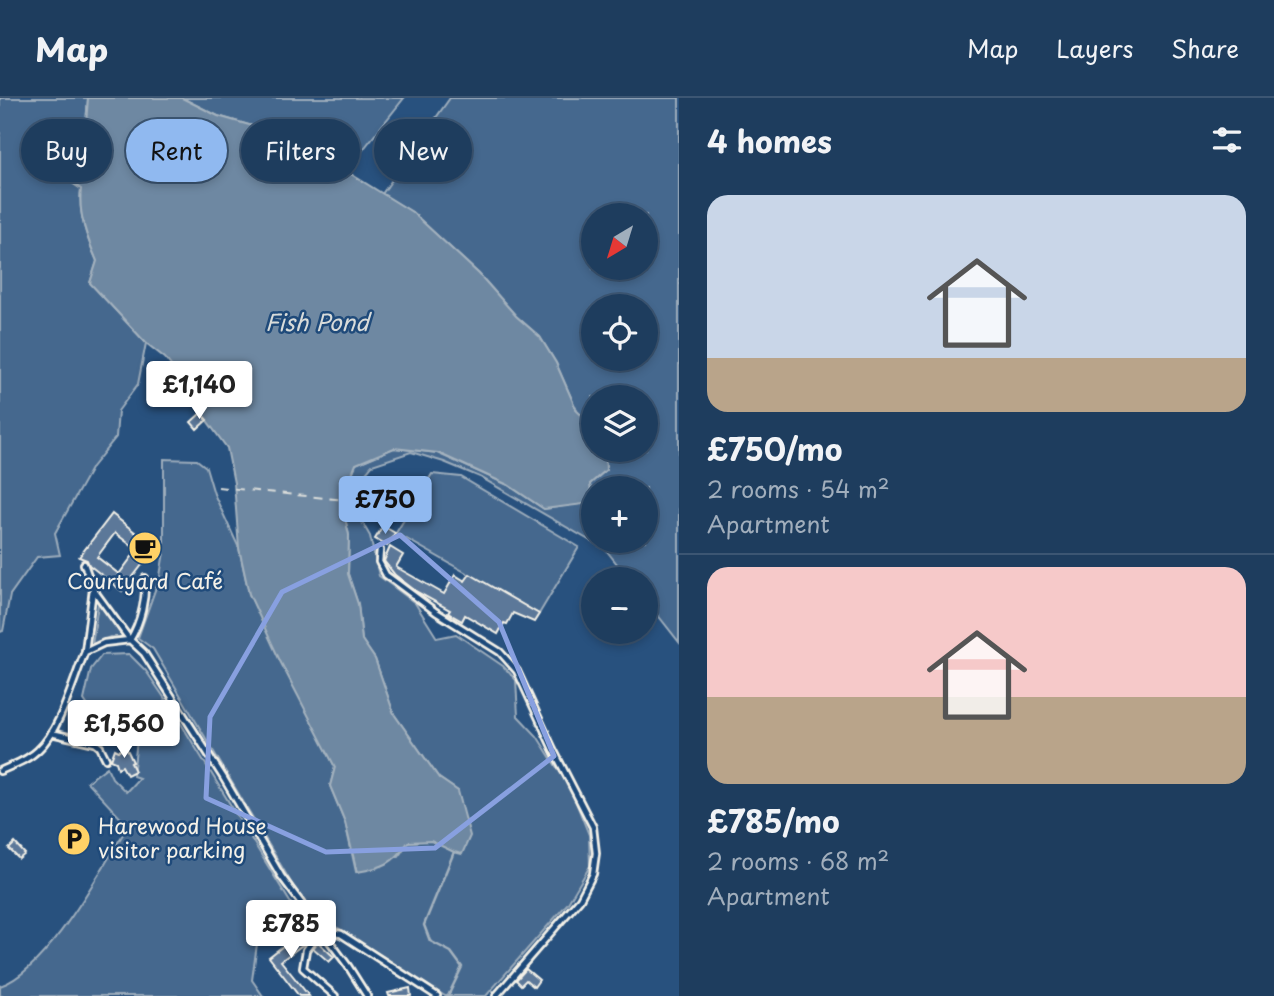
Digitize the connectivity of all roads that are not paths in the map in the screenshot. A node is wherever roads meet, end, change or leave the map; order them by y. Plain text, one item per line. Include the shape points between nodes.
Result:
1 (380, 550) dead end
2 (84, 564) dead end
3 (145, 578) dead end
4 (93, 589) junction
5 (130, 640) junction
6 (85, 652) junction
7 (51, 733) junction
8 (106, 759) dead end
9 (0, 771) edge
10 (320, 930) junction
11 (327, 939) junction
12 (335, 996) edge
13 (367, 996) edge
14 (437, 996) edge
15 (496, 996) edge

1 - 15 lane via 379,562 386,575 500,652 517,671 593,827 593,874 580,899
2 - 4 lane
3 - 5 lane via 146,594
4 - 5 lane
4 - 6 lane
5 - 6 lane via 104,643
5 - 10 lane via 144,653 281,876
6 - 7 lane
7 - 8 lane via 95,743
7 - 9 lane via 27,759
10 - 11 lane
10 - 12 lane via 306,950 303,968
11 - 13 lane
11 - 14 lane via 341,934

